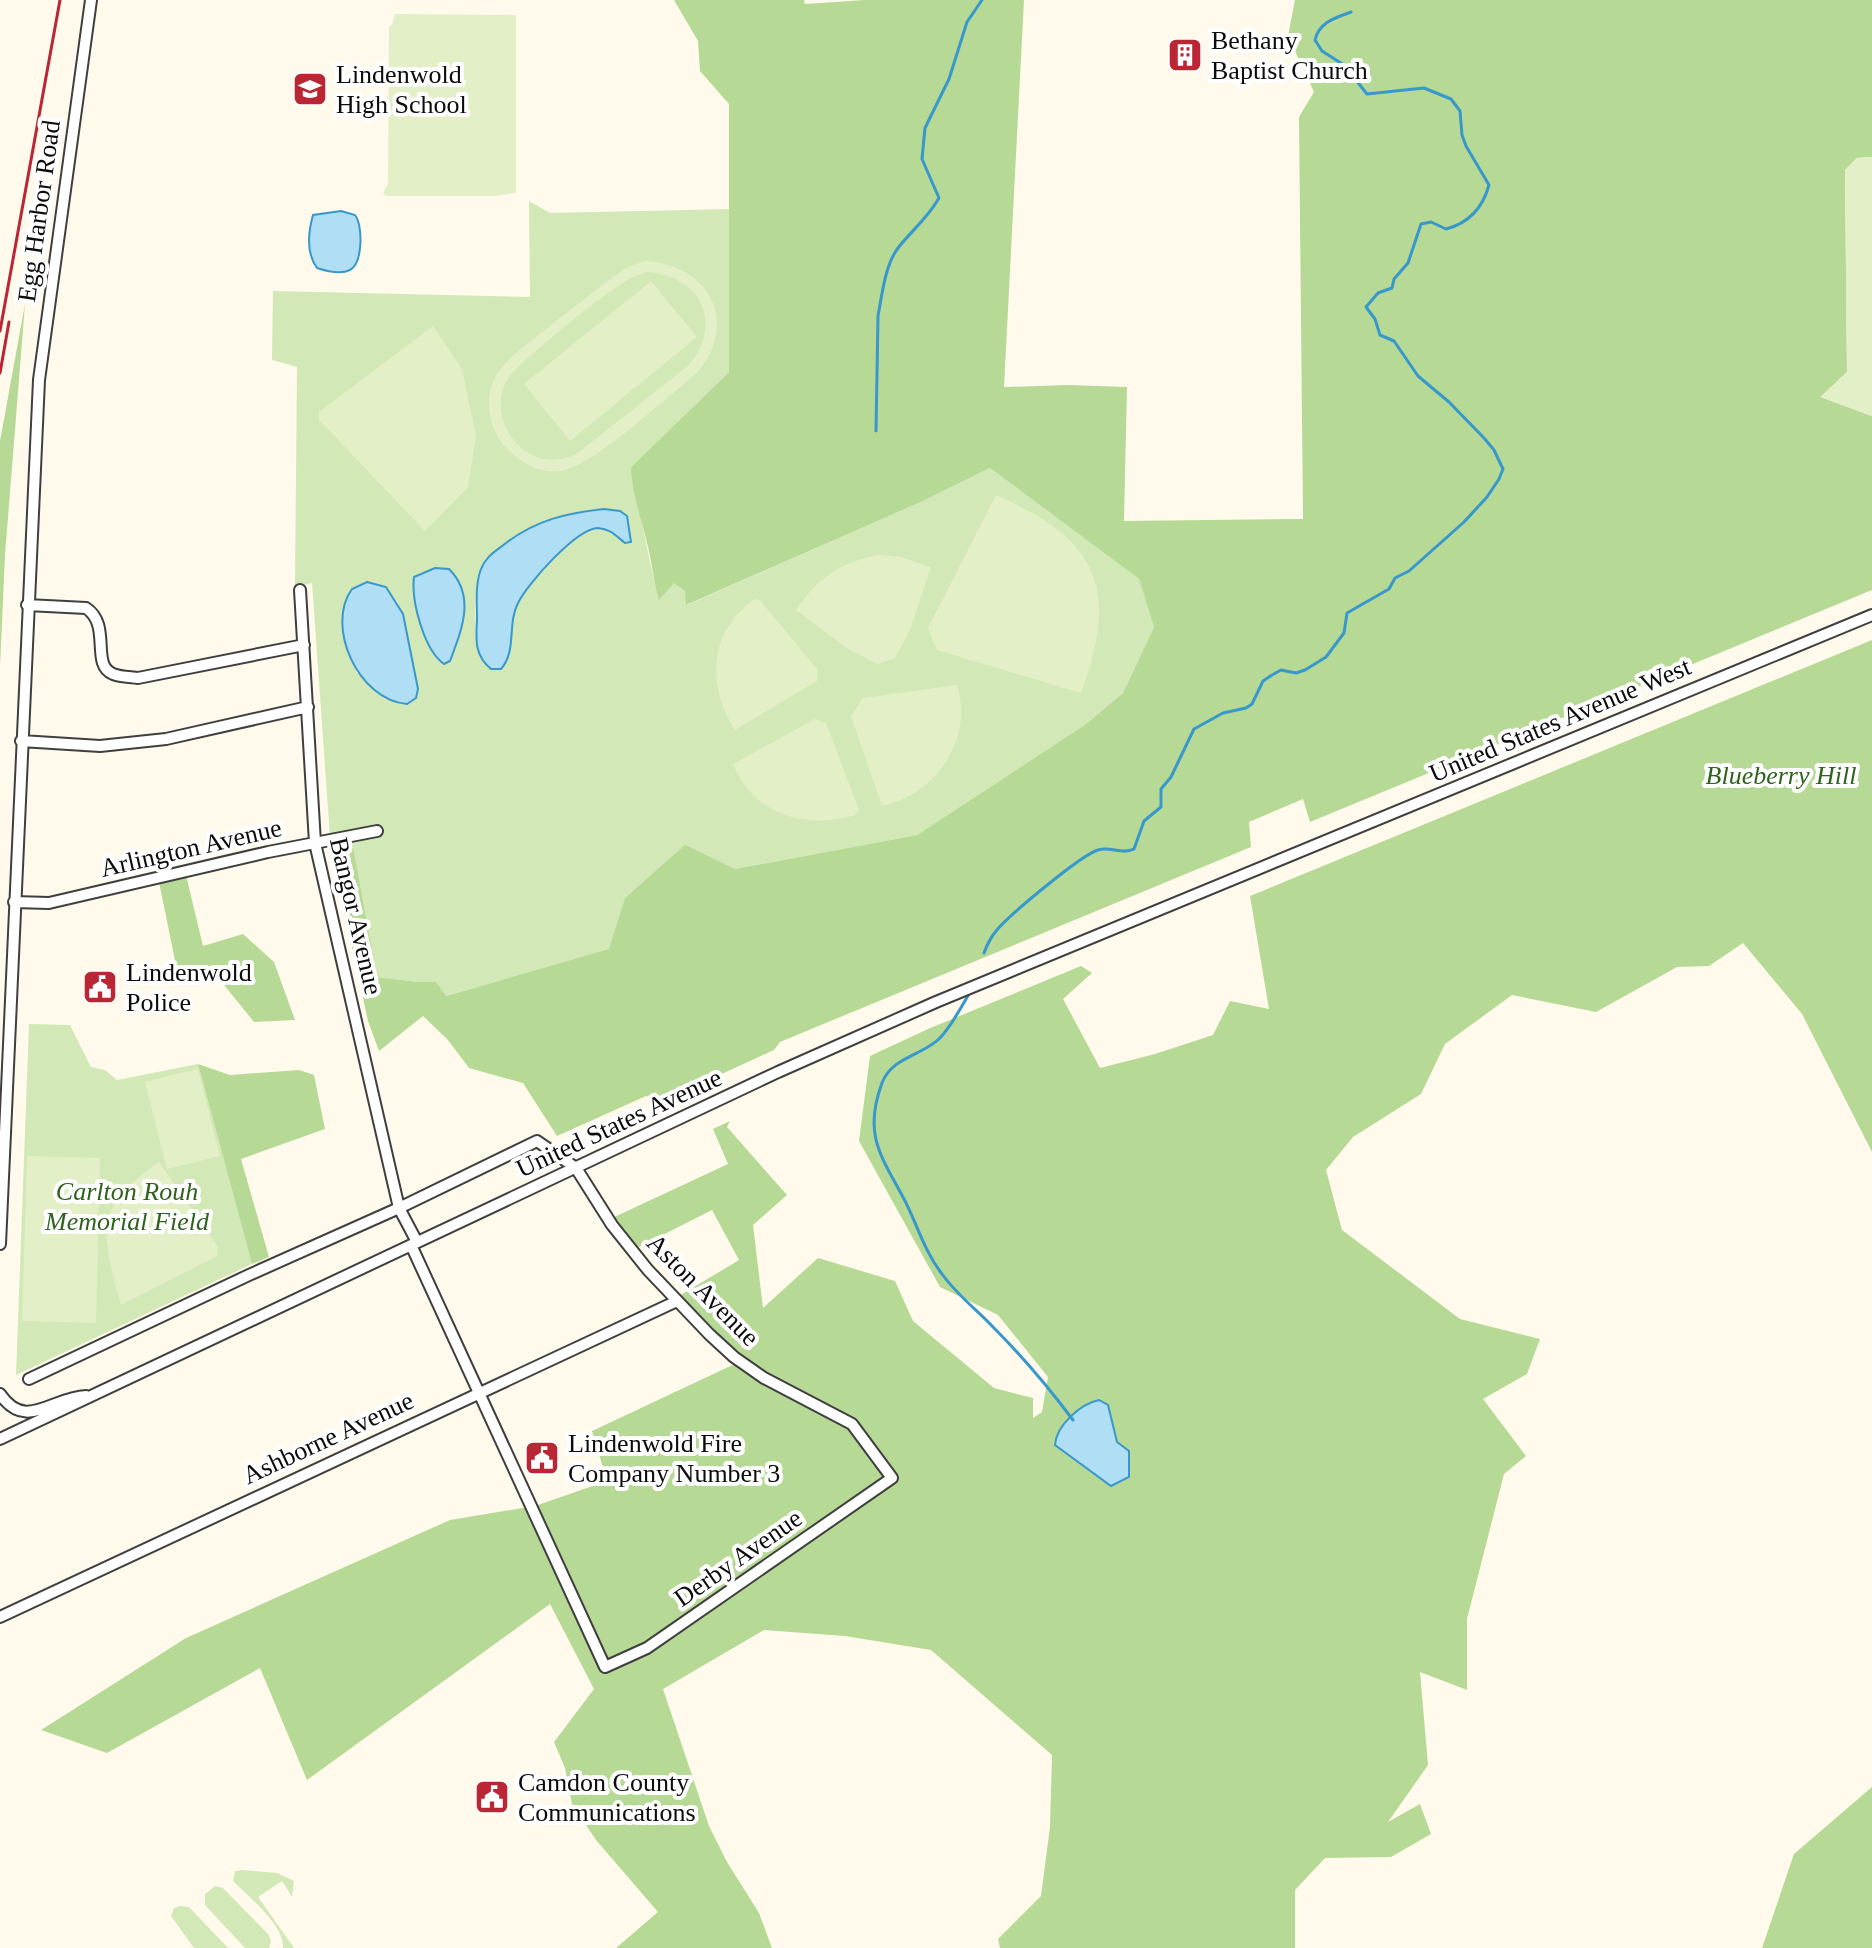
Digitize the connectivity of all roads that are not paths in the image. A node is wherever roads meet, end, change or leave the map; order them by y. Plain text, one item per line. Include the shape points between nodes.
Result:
1 (91, 0) edge
2 (300, 590) dead end
3 (27, 605) junction
4 (1872, 615) edge
5 (304, 645) junction
6 (308, 707) junction
7 (21, 741) junction
8 (377, 831) dead end
9 (315, 843) junction
10 (1264, 866) joint
11 (14, 902) junction
12 (537, 1141) joint
13 (576, 1168) junction
14 (399, 1208) junction
15 (414, 1243) junction
16 (0, 1244) edge
17 (677, 1301) junction
18 (29, 1379) dead end
19 (481, 1391) junction
20 (0, 1394) edge
21 (92, 1395) junction
22 (0, 1439) edge
23 (892, 1478) joint
24 (0, 1617) edge
25 (605, 1667) joint

1 - 3 street, Egg Harbor Road via 39,380
2 - 5 street, Bangor Avenue
3 - 5 street via 86,608 100,624 107,670 138,678
3 - 7 street, Egg Harbor Road
4 - 10 street, United States Avenue West
5 - 6 street, Bangor Avenue
6 - 7 street via 166,739 100,746
6 - 9 street, Bangor Avenue
7 - 11 street, Egg Harbor Road
8 - 9 street, Arlington Avenue
9 - 11 street, Arlington Avenue via 49,903
9 - 14 street, Bangor Avenue
10 - 13 street, United States Avenue via 922,1008
11 - 16 street, Egg Harbor Road
12 - 13 street, Aston Avenue
12 - 14 street, United States Avenue
13 - 15 street, United States Avenue
13 - 17 street, Aston Avenue via 612,1225
14 - 15 street, Bangor Avenue
14 - 18 street, United States Avenue
15 - 19 street, Bangor Avenue
15 - 21 street, United States Avenue
17 - 19 street, Ashborne Avenue
17 - 23 street, Aston Avenue via 734,1357 852,1424
19 - 24 street, Ashborne Avenue
19 - 25 street, Bangor Avenue
20 - 21 street via 13,1408 29,1413 71,1396
21 - 22 street, United States Avenue
23 - 25 street, Derby Avenue via 647,1648

